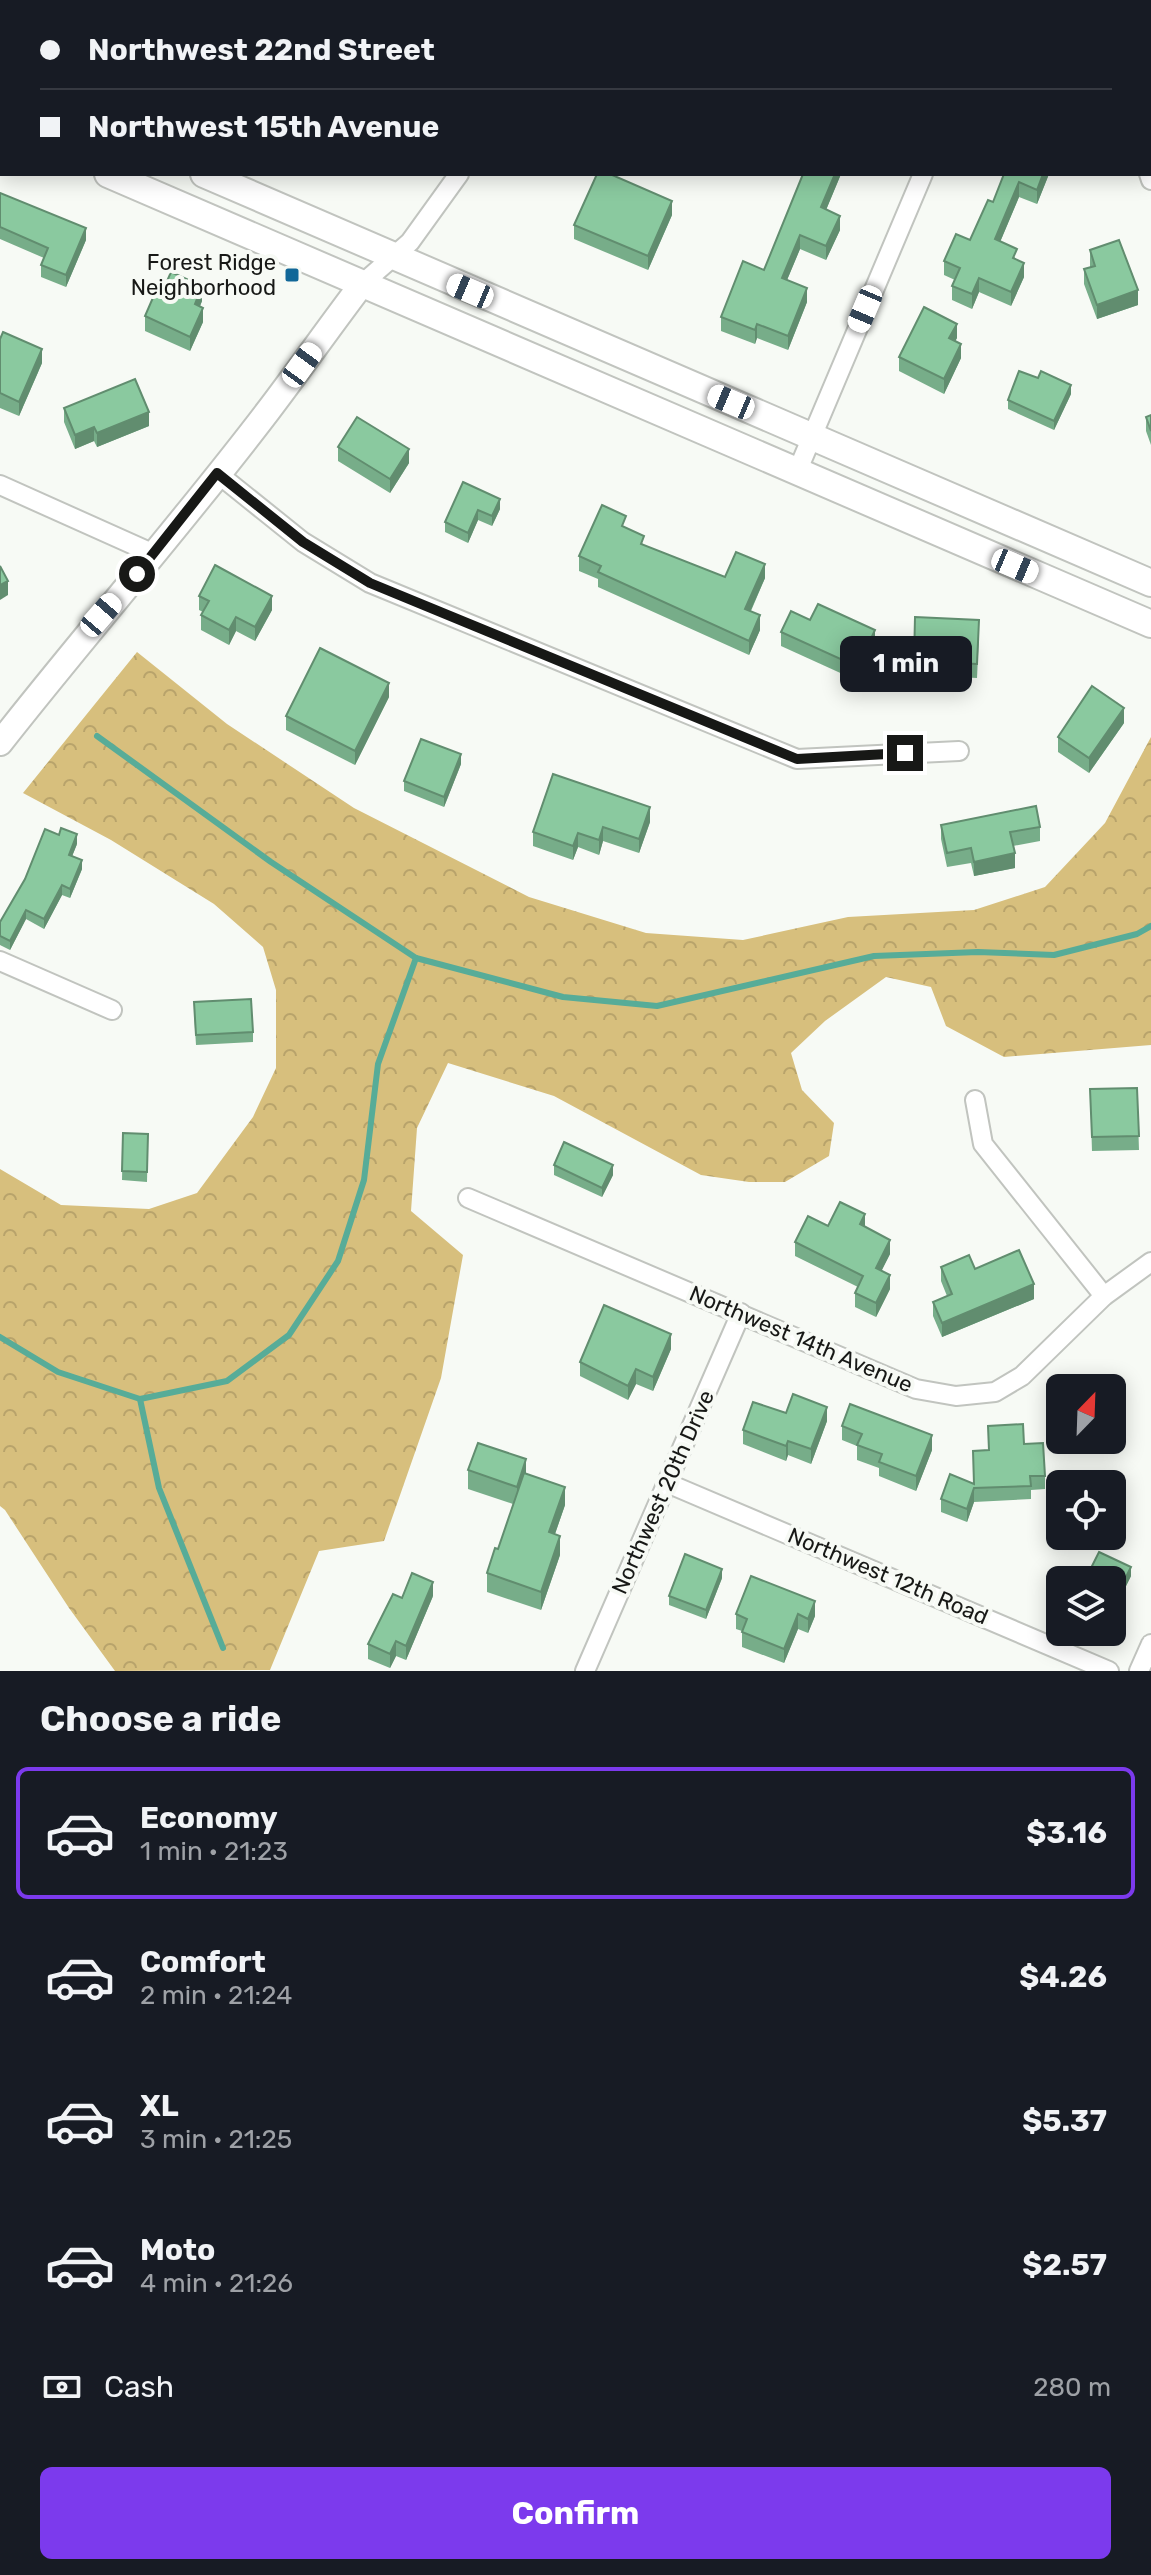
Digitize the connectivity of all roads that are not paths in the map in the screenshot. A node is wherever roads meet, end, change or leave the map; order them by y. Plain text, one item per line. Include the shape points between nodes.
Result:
1 (113, 176) edge
2 (209, 176) edge
3 (458, 176) edge
4 (922, 176) edge
5 (392, 257) junction
6 (362, 284) junction
7 (811, 436) junction
8 (797, 472) junction
9 (217, 473) junction
10 (0, 485) edge
11 (154, 554) junction
12 (1151, 583) edge
13 (1151, 624) edge
14 (0, 743) edge
15 (959, 751) dead end
16 (0, 961) edge
17 (112, 1010) dead end
18 (975, 1100) dead end
19 (468, 1198) dead end
20 (1151, 1262) edge
21 (1104, 1296) junction
22 (741, 1313) junction
23 (667, 1483) junction
24 (1151, 1644) edge
25 (585, 1671) edge
26 (1109, 1671) edge
27 (1139, 1671) edge

1 - 6 main road
2 - 5 main road
3 - 5 street via 410,242
4 - 7 street
5 - 6 street
5 - 7 main road
6 - 8 main road
6 - 9 street
7 - 8 street
7 - 12 main road
8 - 13 main road
9 - 11 street
9 - 15 street via 303,542 370,583 797,759
10 - 11 street
11 - 14 street
16 - 17 street
18 - 21 street via 983,1144
19 - 22 street, Northwest 14th Avenue
20 - 21 street, Northwest 14th Avenue
21 - 22 street, Northwest 14th Avenue via 1022,1376 995,1392 956,1396 916,1389
22 - 23 street, Northwest 20th Drive
23 - 25 street, Northwest 20th Drive
23 - 26 street, Northwest 12th Road
24 - 27 street

